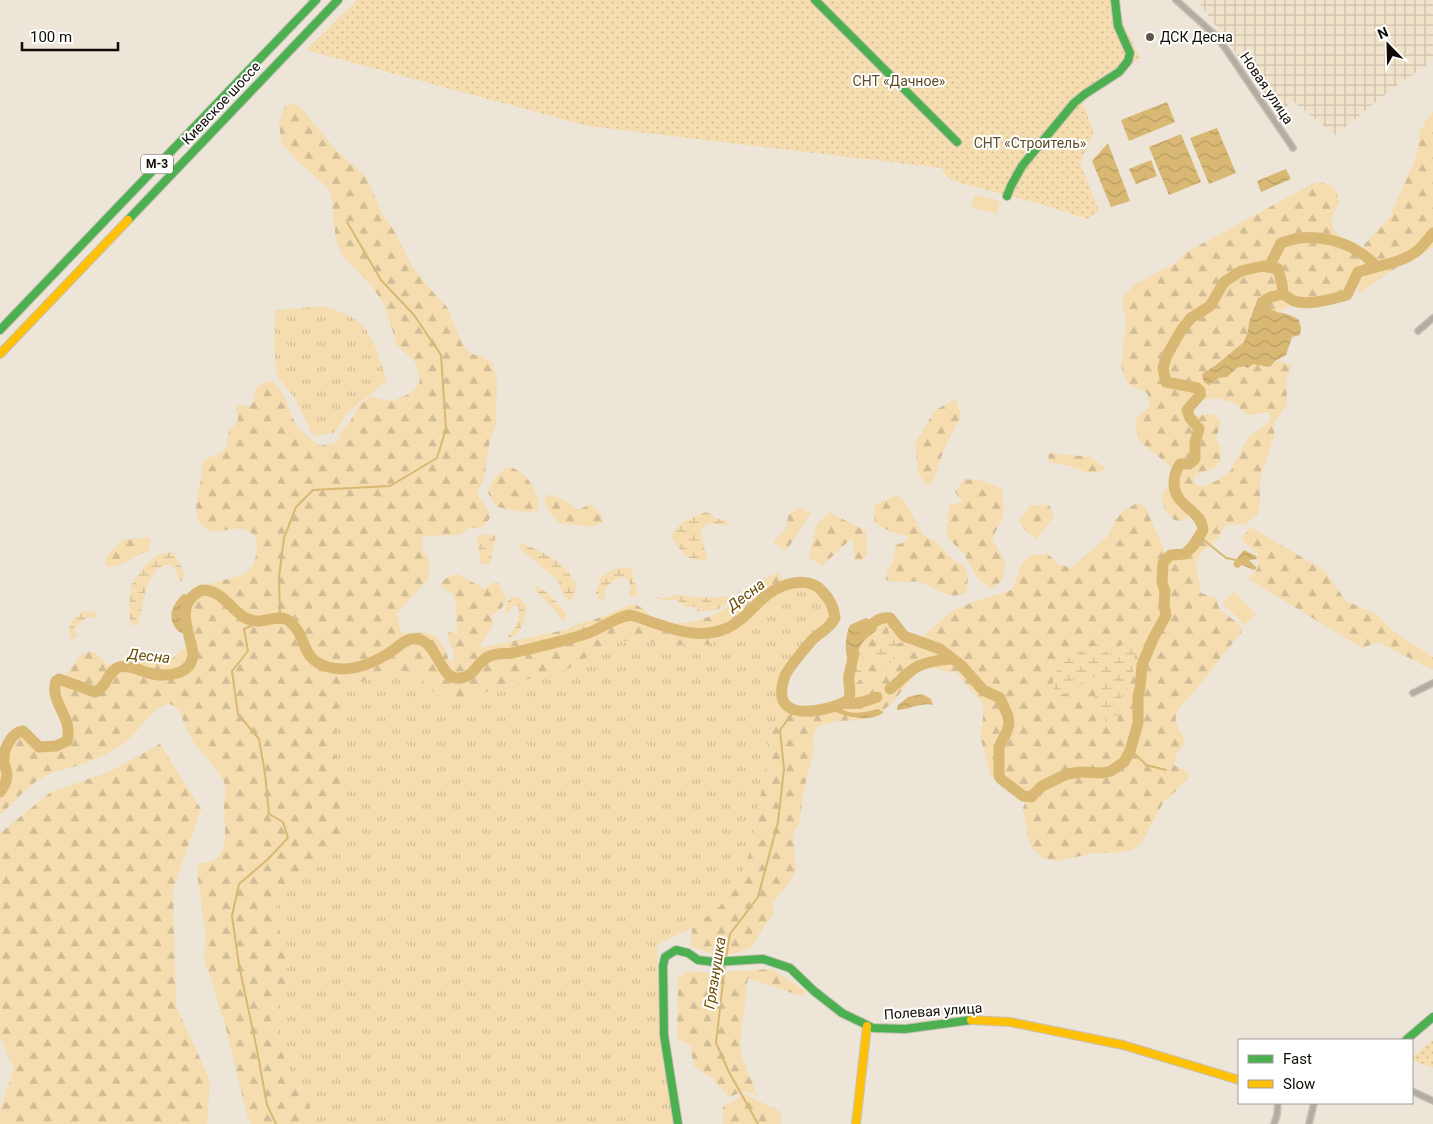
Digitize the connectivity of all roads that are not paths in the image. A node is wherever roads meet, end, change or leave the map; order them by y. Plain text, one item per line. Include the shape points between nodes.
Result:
1 (316, 0) edge
2 (338, 0) edge
3 (814, 0) edge
4 (1115, 0) edge
5 (1176, 0) edge
6 (957, 142) dead end
7 (1293, 148) dead end
8 (1007, 196) dead end
9 (1433, 318) edge
10 (0, 330) edge
11 (1418, 331) dead end
12 (0, 354) edge
13 (1433, 683) edge
14 (1413, 693) dead end
15 (1433, 1017) edge
16 (867, 1026) junction
17 (1407, 1039) edge
18 (1238, 1080) edge
19 (1413, 1091) edge
20 (1433, 1101) edge
21 (1278, 1104) edge
22 (1314, 1104) edge
23 (678, 1124) edge
24 (856, 1124) edge
25 (1274, 1124) edge
26 (1309, 1124) edge

1 - 10 main road, Киевское шоссе / М-3
2 - 12 main road, Киевское шоссе / М-3
3 - 6 main road
4 - 8 main road via 1118,26 1130,56 1128,62 1077,100 1013,178
5 - 7 street, Новая улица via 1225,48
9 - 11 street
13 - 14 street
15 - 17 main road
16 - 18 main road, Полевая улица via 905,1029 977,1019 1010,1022 1123,1046
16 - 23 main road, Полевая улица via 842,1013 790,968 763,959 698,960 676,950 666,957 663,966 664,1034
16 - 24 main road
19 - 20 street
21 - 25 street
22 - 26 street

